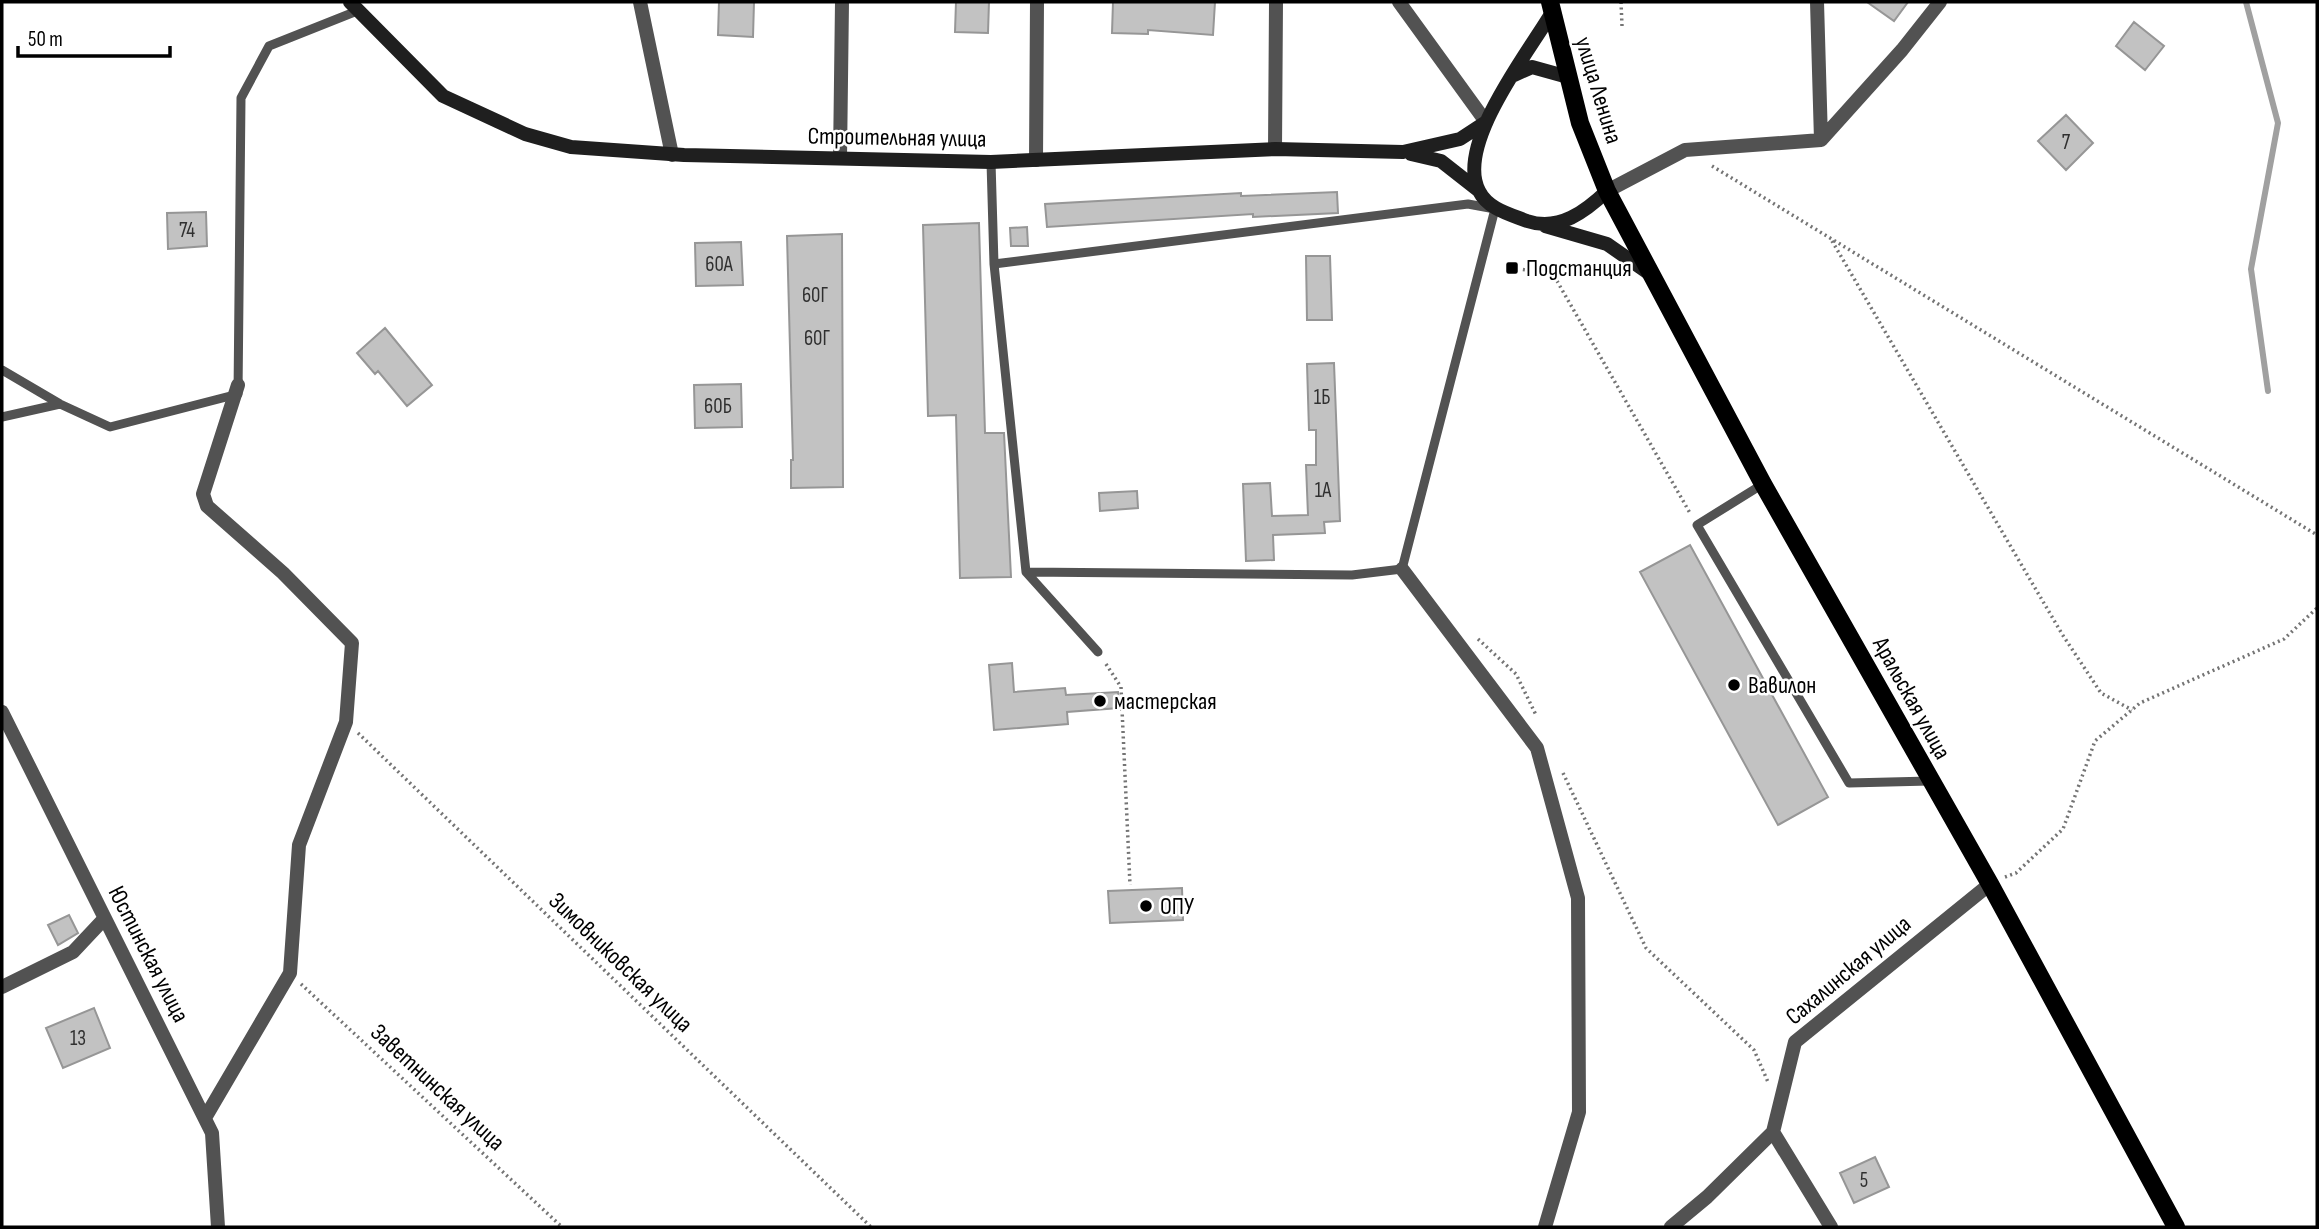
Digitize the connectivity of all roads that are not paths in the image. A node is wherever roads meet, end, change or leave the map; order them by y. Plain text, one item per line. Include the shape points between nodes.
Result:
1 (640, 2) edge
2 (842, 2) edge
3 (1037, 2) edge
4 (1276, 2) edge
5 (1399, 2) edge
6 (1817, 2) edge
7 (1940, 2) edge
8 (354, 7) edge
9 (1551, 8) edge
10 (1514, 75) junction
11 (1568, 77) junction
12 (1486, 122) junction
13 (1821, 141) junction
14 (1275, 149) junction
15 (1403, 152) junction
16 (672, 155) junction
17 (840, 158) junction
18 (1036, 160) junction
19 (990, 162) junction
20 (1479, 191) junction
21 (1607, 191) junction
22 (1495, 209) junction
23 (1534, 223) junction
24 (994, 264) junction
25 (1653, 276) junction
26 (2, 370) edge
27 (237, 389) junction
28 (60, 404) junction
29 (2, 417) edge
30 (1763, 484) junction
31 (1402, 569) junction
32 (1026, 572) junction
33 (1098, 652) road end
34 (2, 712) edge
35 (1930, 781) junction
36 (1990, 884) junction
37 (104, 919) junction
38 (2, 986) edge
39 (205, 1118) junction
40 (1773, 1132) junction
41 (218, 1227) edge
42 (1545, 1227) edge
43 (1671, 1227) edge
44 (1830, 1227) edge
45 (2176, 1227) edge

1 - 16 street
2 - 17 street
3 - 18 street
4 - 14 street
5 - 12 street
6 - 13 street
7 - 13 street
8 - 16 street, Строительная улица via 443,96 525,134 571,146
8 - 27 lane via 269,46 241,98
9 - 10 street, Строительная улица
9 - 11 main road, улица Ленина
10 - 11 street via 1532,67
10 - 12 street, Строительная улица
11 - 21 main road, улица Ленина via 1580,124
12 - 15 street, Строительная улица via 1460,139
12 - 20 street, Строительная улица via 1474,164
13 - 21 street via 1685,150
14 - 15 street, Строительная улица
14 - 18 street, Строительная улица
15 - 20 street via 1441,161
16 - 17 street, Строительная улица
17 - 19 street, Строительная улица
18 - 19 street, Строительная улица
19 - 24 lane
20 - 22 street
21 - 23 street via 1584,213
21 - 25 main road, Аральская улица
22 - 23 street
22 - 24 lane via 1468,204
22 - 31 lane
23 - 25 street via 1607,244
24 - 32 lane
25 - 30 main road, Аральская улица
26 - 28 lane
27 - 28 lane via 110,428
27 - 39 street via 203,494 207,506 352,643 346,722 299,845 290,973
28 - 29 lane
30 - 35 main road, Аральская улица
30 - 35 lane via 1697,525 1849,783
31 - 32 lane via 1352,575
31 - 42 street via 1537,748 1578,898 1579,1112
32 - 33 lane
34 - 37 street, Юстинская улица
35 - 36 main road, Аральская улица
36 - 40 street, Сахалинская улица via 1795,1042
36 - 45 main road, Аральская улица
37 - 38 street via 73,952
37 - 39 street, Юстинская улица
39 - 41 street, Юстинская улица via 212,1133
40 - 43 street
40 - 44 street

